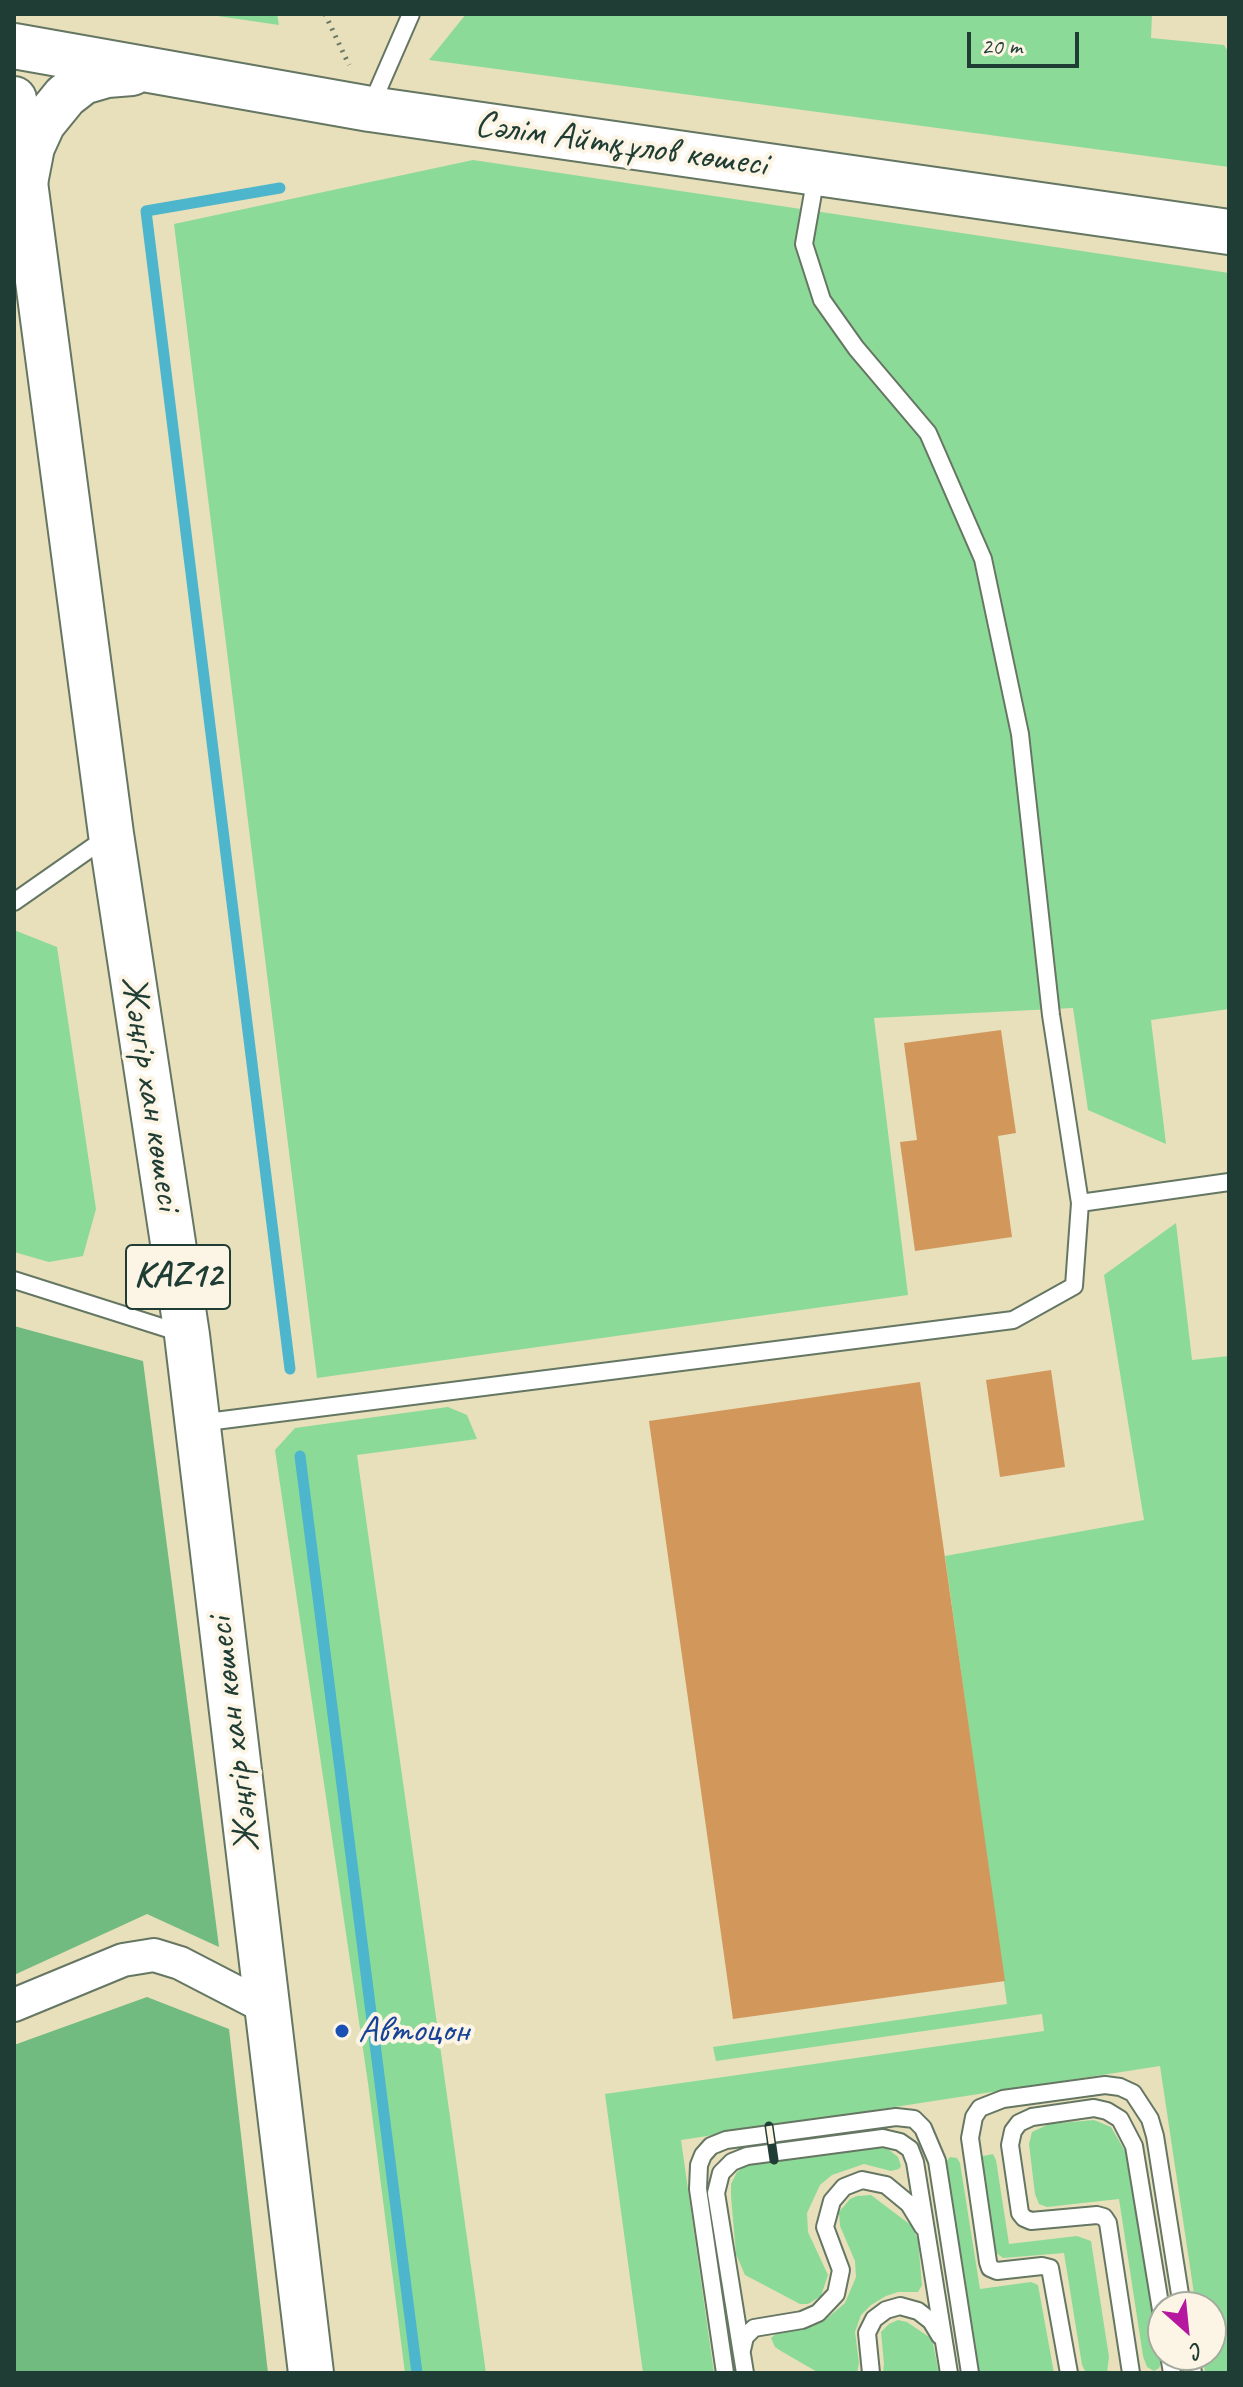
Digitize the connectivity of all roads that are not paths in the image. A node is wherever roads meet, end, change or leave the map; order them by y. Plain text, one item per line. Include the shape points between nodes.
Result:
1 (411, 14) edge
2 (14, 46) edge
3 (154, 71) junction
4 (14, 99) edge
5 (370, 109) junction
6 (20, 169) edge
7 (816, 173) junction
8 (1229, 232) edge
9 (111, 834) junction
10 (14, 902) edge
11 (1229, 1182) edge
12 (1080, 1203) junction
13 (14, 1280) edge
14 (187, 1335) junction
15 (198, 1423) junction
16 (14, 2005) edge
17 (267, 2008) junction
18 (928, 2238) junction
19 (1158, 2291) edge
20 (1179, 2291) edge
21 (945, 2350) junction
22 (742, 2356) junction
23 (311, 2373) edge
24 (725, 2373) edge
25 (745, 2373) edge
26 (871, 2373) edge
27 (949, 2373) edge
28 (970, 2373) edge
29 (1069, 2373) edge
30 (1131, 2373) edge

1 - 5 lane
2 - 3 main road, Сәлім Айтқұлов көшесі
3 - 5 main road, Сәлім Айтқұлов көшесі
3 - 6 main road via 83,82 43,123
4 - 6 main road, Жәңгір хан көшесі / KAZ12
5 - 7 main road, Сәлім Айтқұлов көшесі
6 - 9 main road, Жәңгір хан көшесі / KAZ12
7 - 8 main road, Сәлім Айтқұлов көшесі
7 - 12 lane via 804,244 822,300 928,433 983,559 1020,734 1051,1015
9 - 10 lane
9 - 14 main road, Жәңгір хан көшесі / KAZ12
11 - 12 lane
12 - 15 lane via 1074,1286 1013,1320
13 - 14 lane
14 - 15 main road, Жәңгір хан көшесі / KAZ12
15 - 17 main road, Жәңгір хан көшесі / KAZ12
16 - 17 street via 123,1960 154,1955
17 - 23 main road, Жәңгір хан көшесі / KAZ12
18 - 21 lane
18 - 22 lane via 909,2204 886,2185 862,2180 844,2187 832,2201 825,2227 841,2270 836,2294 818,2313 802,2320 754,2328 745,2337
18 - 22 lane via 915,2162 900,2142 883,2138 732,2162 721,2173 716,2193
19 - 30 lane via 1134,2146 1120,2119 1094,2108 1019,2123 1010,2145 1024,2218 1097,2215 1108,2223
20 - 29 lane via 1155,2136 1133,2093 1105,2085 1003,2099 980,2108 970,2138 990,2268 1050,2268
21 - 26 lane via 924,2315 893,2307 869,2326
21 - 27 lane
22 - 25 lane
24 - 28 lane via 698,2189 703,2155 726,2140 896,2117 914,2119 923,2128 937,2161

